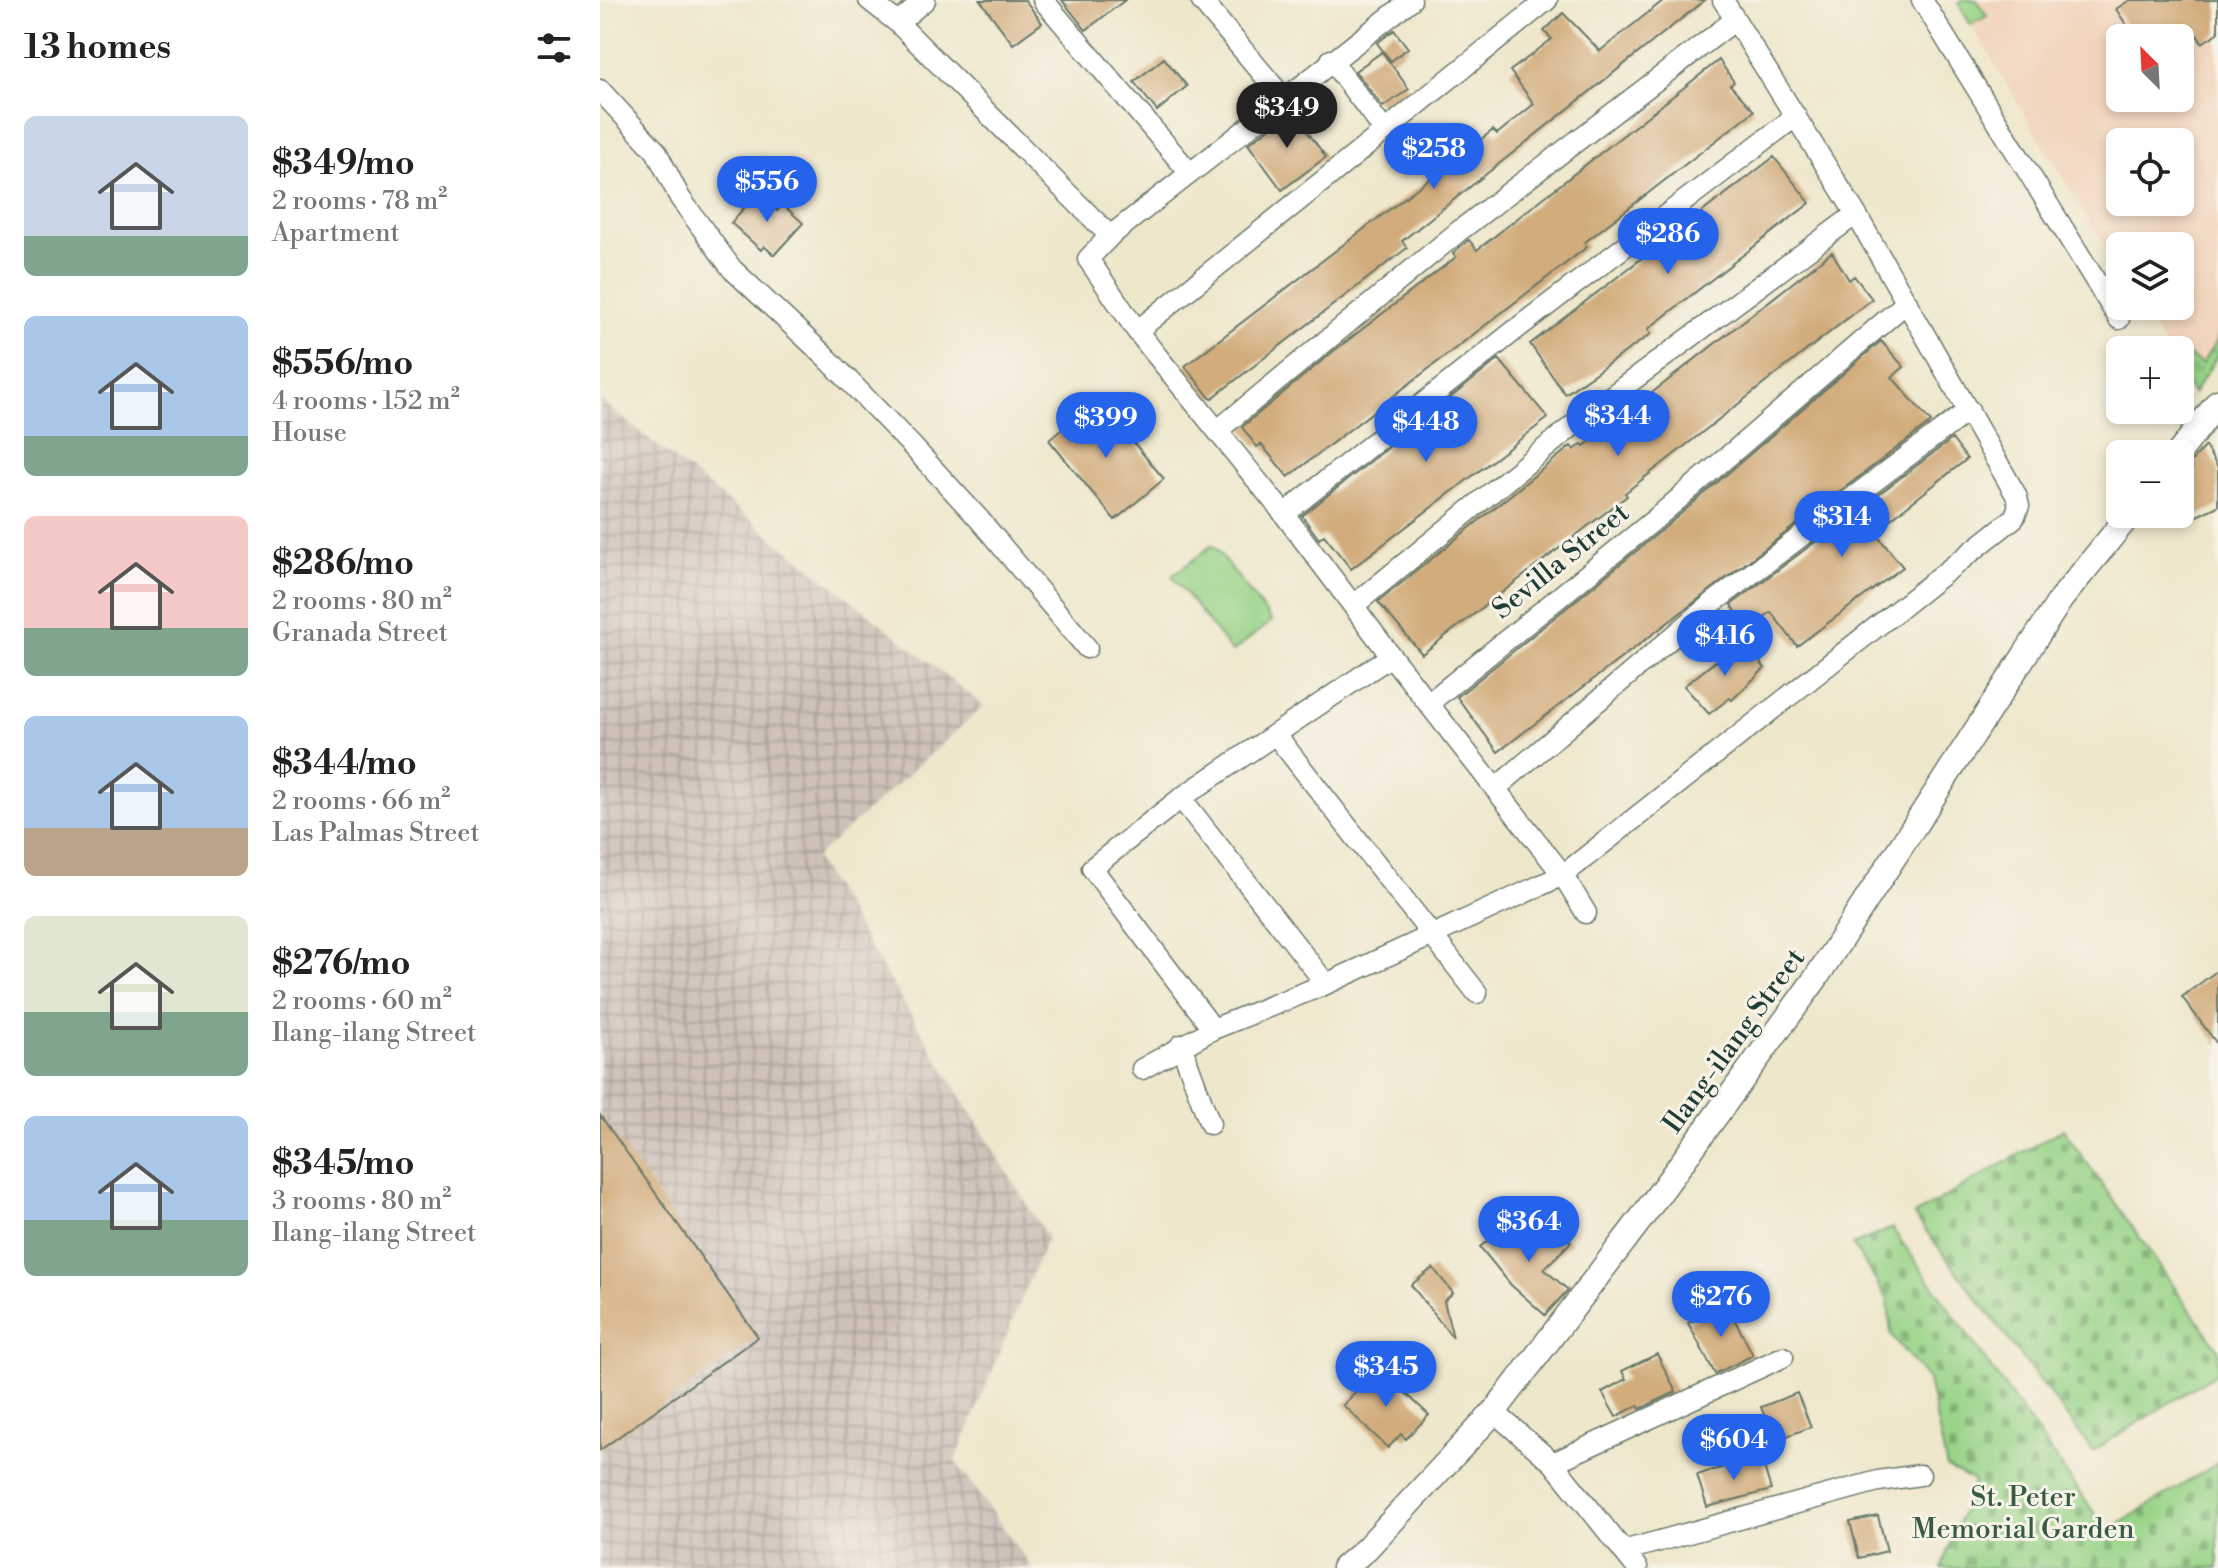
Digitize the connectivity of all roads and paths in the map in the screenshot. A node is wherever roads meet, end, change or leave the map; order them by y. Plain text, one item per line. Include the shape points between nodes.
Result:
1 (869, 0) edge
2 (925, 0) edge
3 (1043, 0) edge
4 (1201, 0) edge
5 (1411, 0) edge
6 (1547, 0) edge
7 (1723, 0) edge
8 (1922, 0) edge
9 (1735, 20) junction
10 (898, 23) junction
11 (1331, 60) junction
12 (600, 90) edge
13 (1284, 99) junction
14 (1796, 116) junction
15 (1384, 130) junction
16 (1190, 173) junction
17 (1856, 214) junction
18 (1110, 236) junction
19 (2106, 298) edge
20 (1907, 302) junction
21 (1137, 331) junction
22 (2218, 402) edge
23 (1969, 410) junction
24 (1218, 430) junction
25 (2189, 440) edge
26 (1284, 514) junction
27 (2119, 528) edge
28 (1353, 606) junction
29 (1087, 648) dead end
30 (1391, 656) junction
31 (1429, 703) junction
32 (1276, 735) junction
33 (1495, 789) junction
34 (1181, 798) junction
35 (1563, 875) junction
36 (1586, 913) dead end
37 (1432, 936) junction
38 (1326, 984) junction
39 (1477, 993) dead end
40 (1213, 1029) junction
41 (1181, 1045) junction
42 (1142, 1069) dead end
43 (1210, 1124) dead end
44 (1783, 1357) dead end
45 (1494, 1412) junction
46 (1553, 1463) junction
47 (1920, 1475) dead end
48 (1623, 1551) junction
49 (1344, 1568) edge
50 (1637, 1568) edge

1 - 10 street
2 - 10 street
3 - 16 street
4 - 13 street
5 - 11 street
6 - 15 street
7 - 9 street
8 - 19 street
9 - 14 street
9 - 24 street via 1459,231
10 - 18 street
11 - 13 street
11 - 15 street
12 - 29 street via 656,151 680,198 732,269 913,447
13 - 16 street
14 - 17 street
14 - 26 street
15 - 21 street
16 - 18 street
17 - 20 street
17 - 28 street via 1582,418
18 - 21 street via 1088,259
20 - 23 street
20 - 31 street, Sevilla Street via 1654,520
21 - 24 street
22 - 25 street
23 - 33 street via 1710,605
23 - 35 street via 2016,495 2014,518
24 - 26 street
26 - 28 street
27 - 45 street, Ilang-ilang Street via 2061,599 1816,978
28 - 30 street
30 - 31 street
30 - 32 street
31 - 33 street
32 - 34 street
32 - 37 street
33 - 35 street
34 - 38 street
34 - 40 street via 1092,868
35 - 36 street
35 - 37 street
37 - 38 street
37 - 39 street
38 - 40 street
40 - 41 street
41 - 42 street
41 - 43 street
44 - 46 street
45 - 46 street
45 - 49 street, Ilang-ilang Street
46 - 48 street
47 - 48 street via 1878,1481
48 - 50 street

